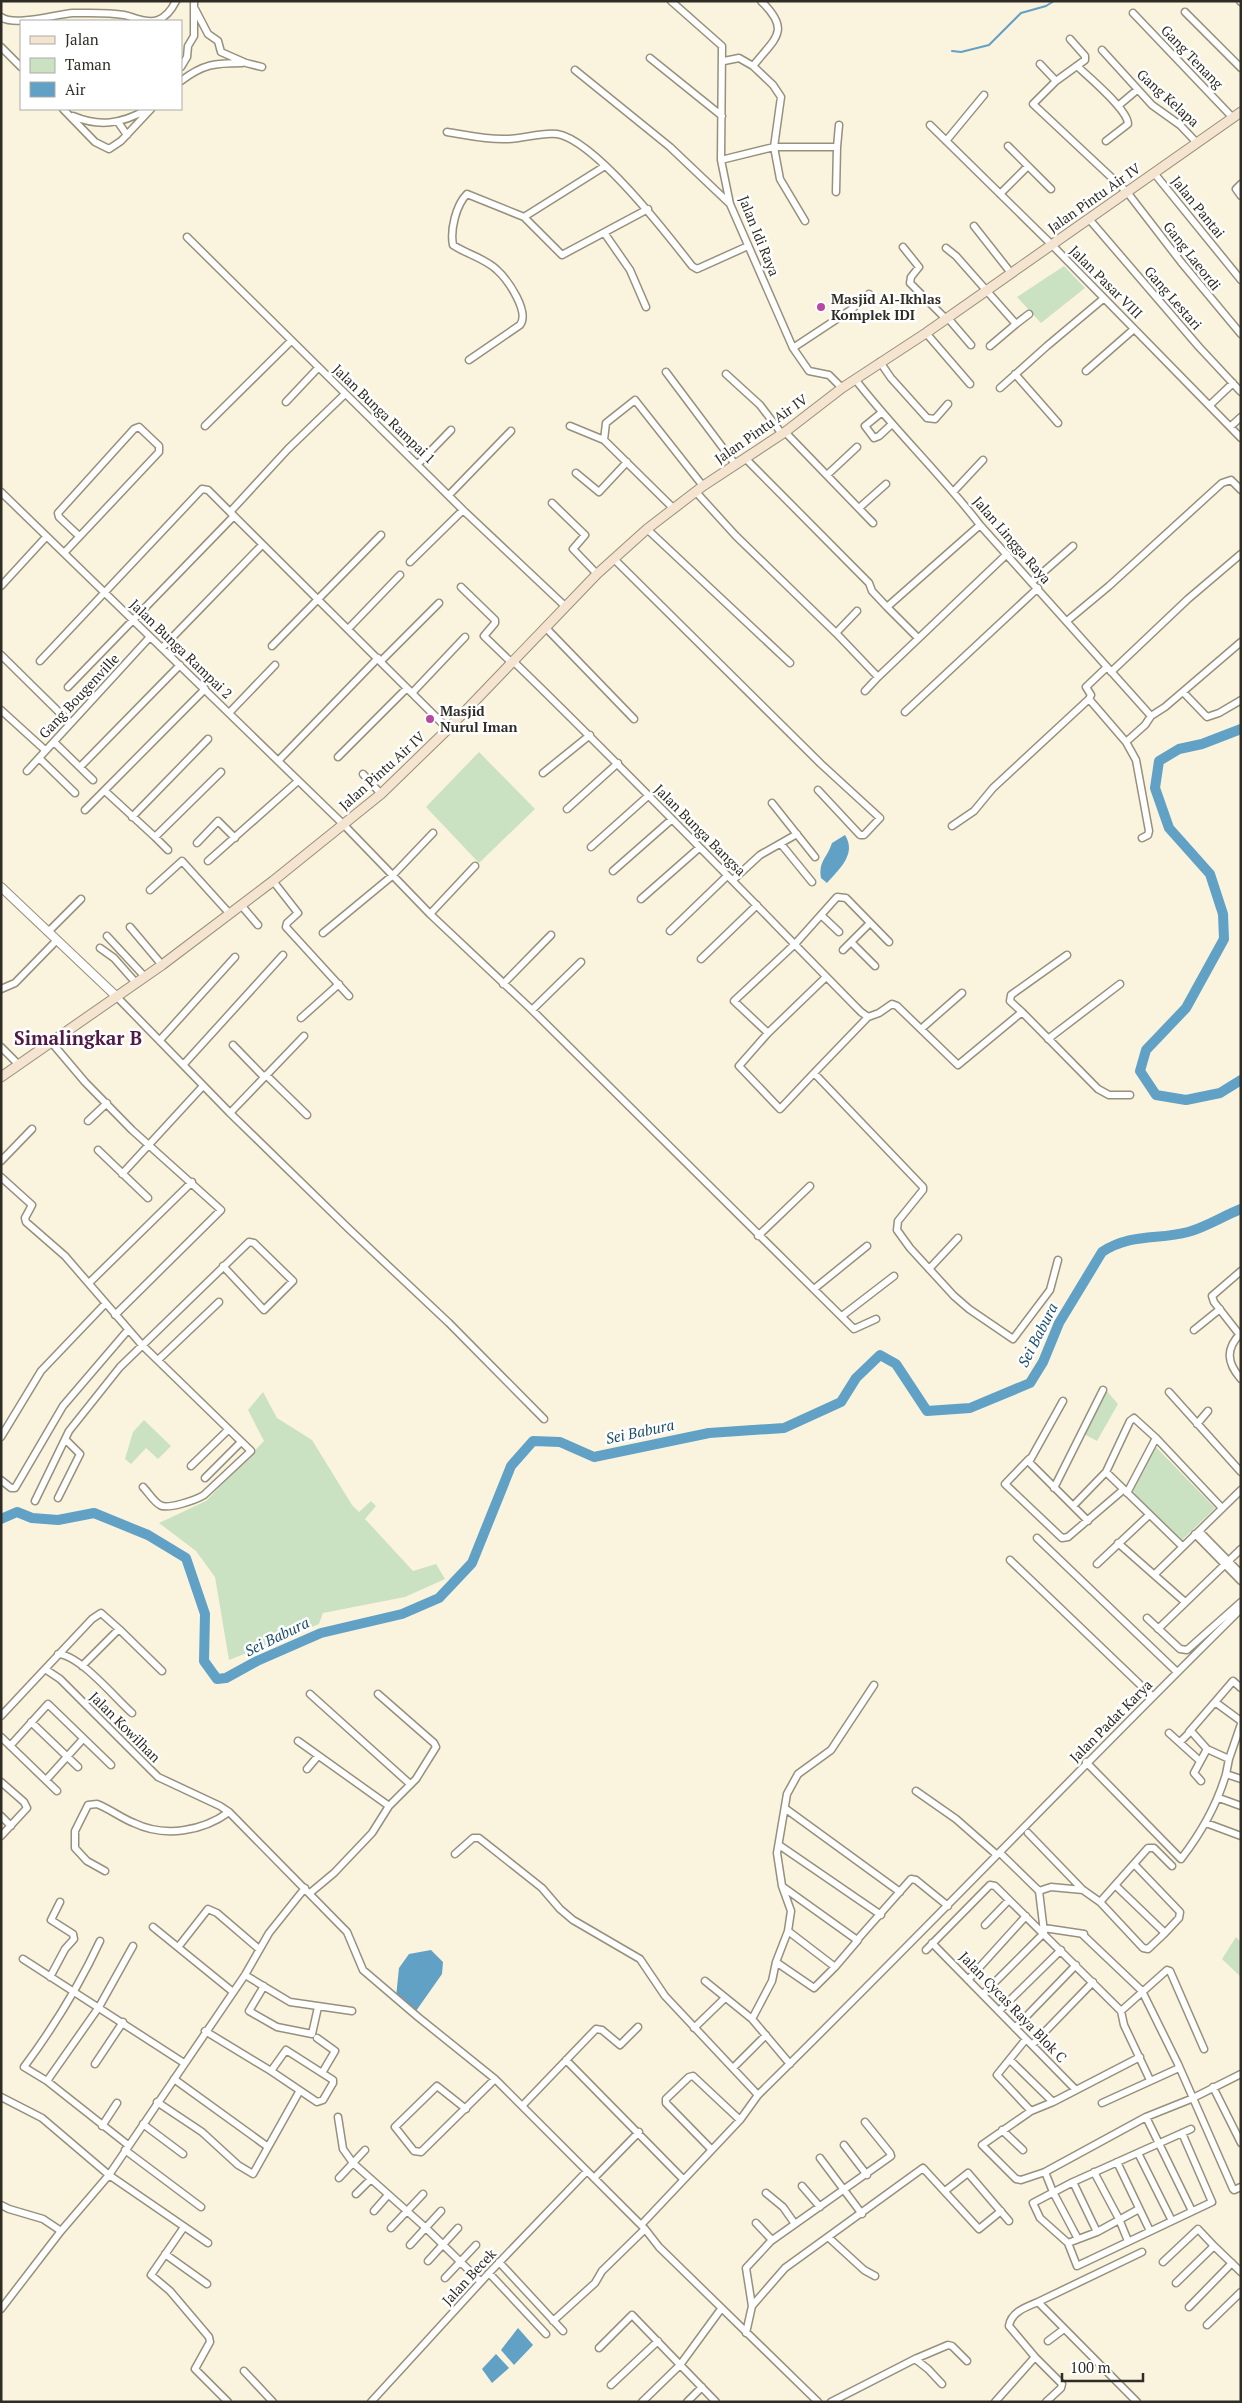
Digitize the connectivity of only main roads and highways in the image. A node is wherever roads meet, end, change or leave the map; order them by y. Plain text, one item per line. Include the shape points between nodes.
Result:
1 (1237, 115) edge
2 (1, 1077) edge

1 - 2 main road, Jalan Pintu Air IV via 926,333 842,388 647,529 597,574 381,794 162,965

